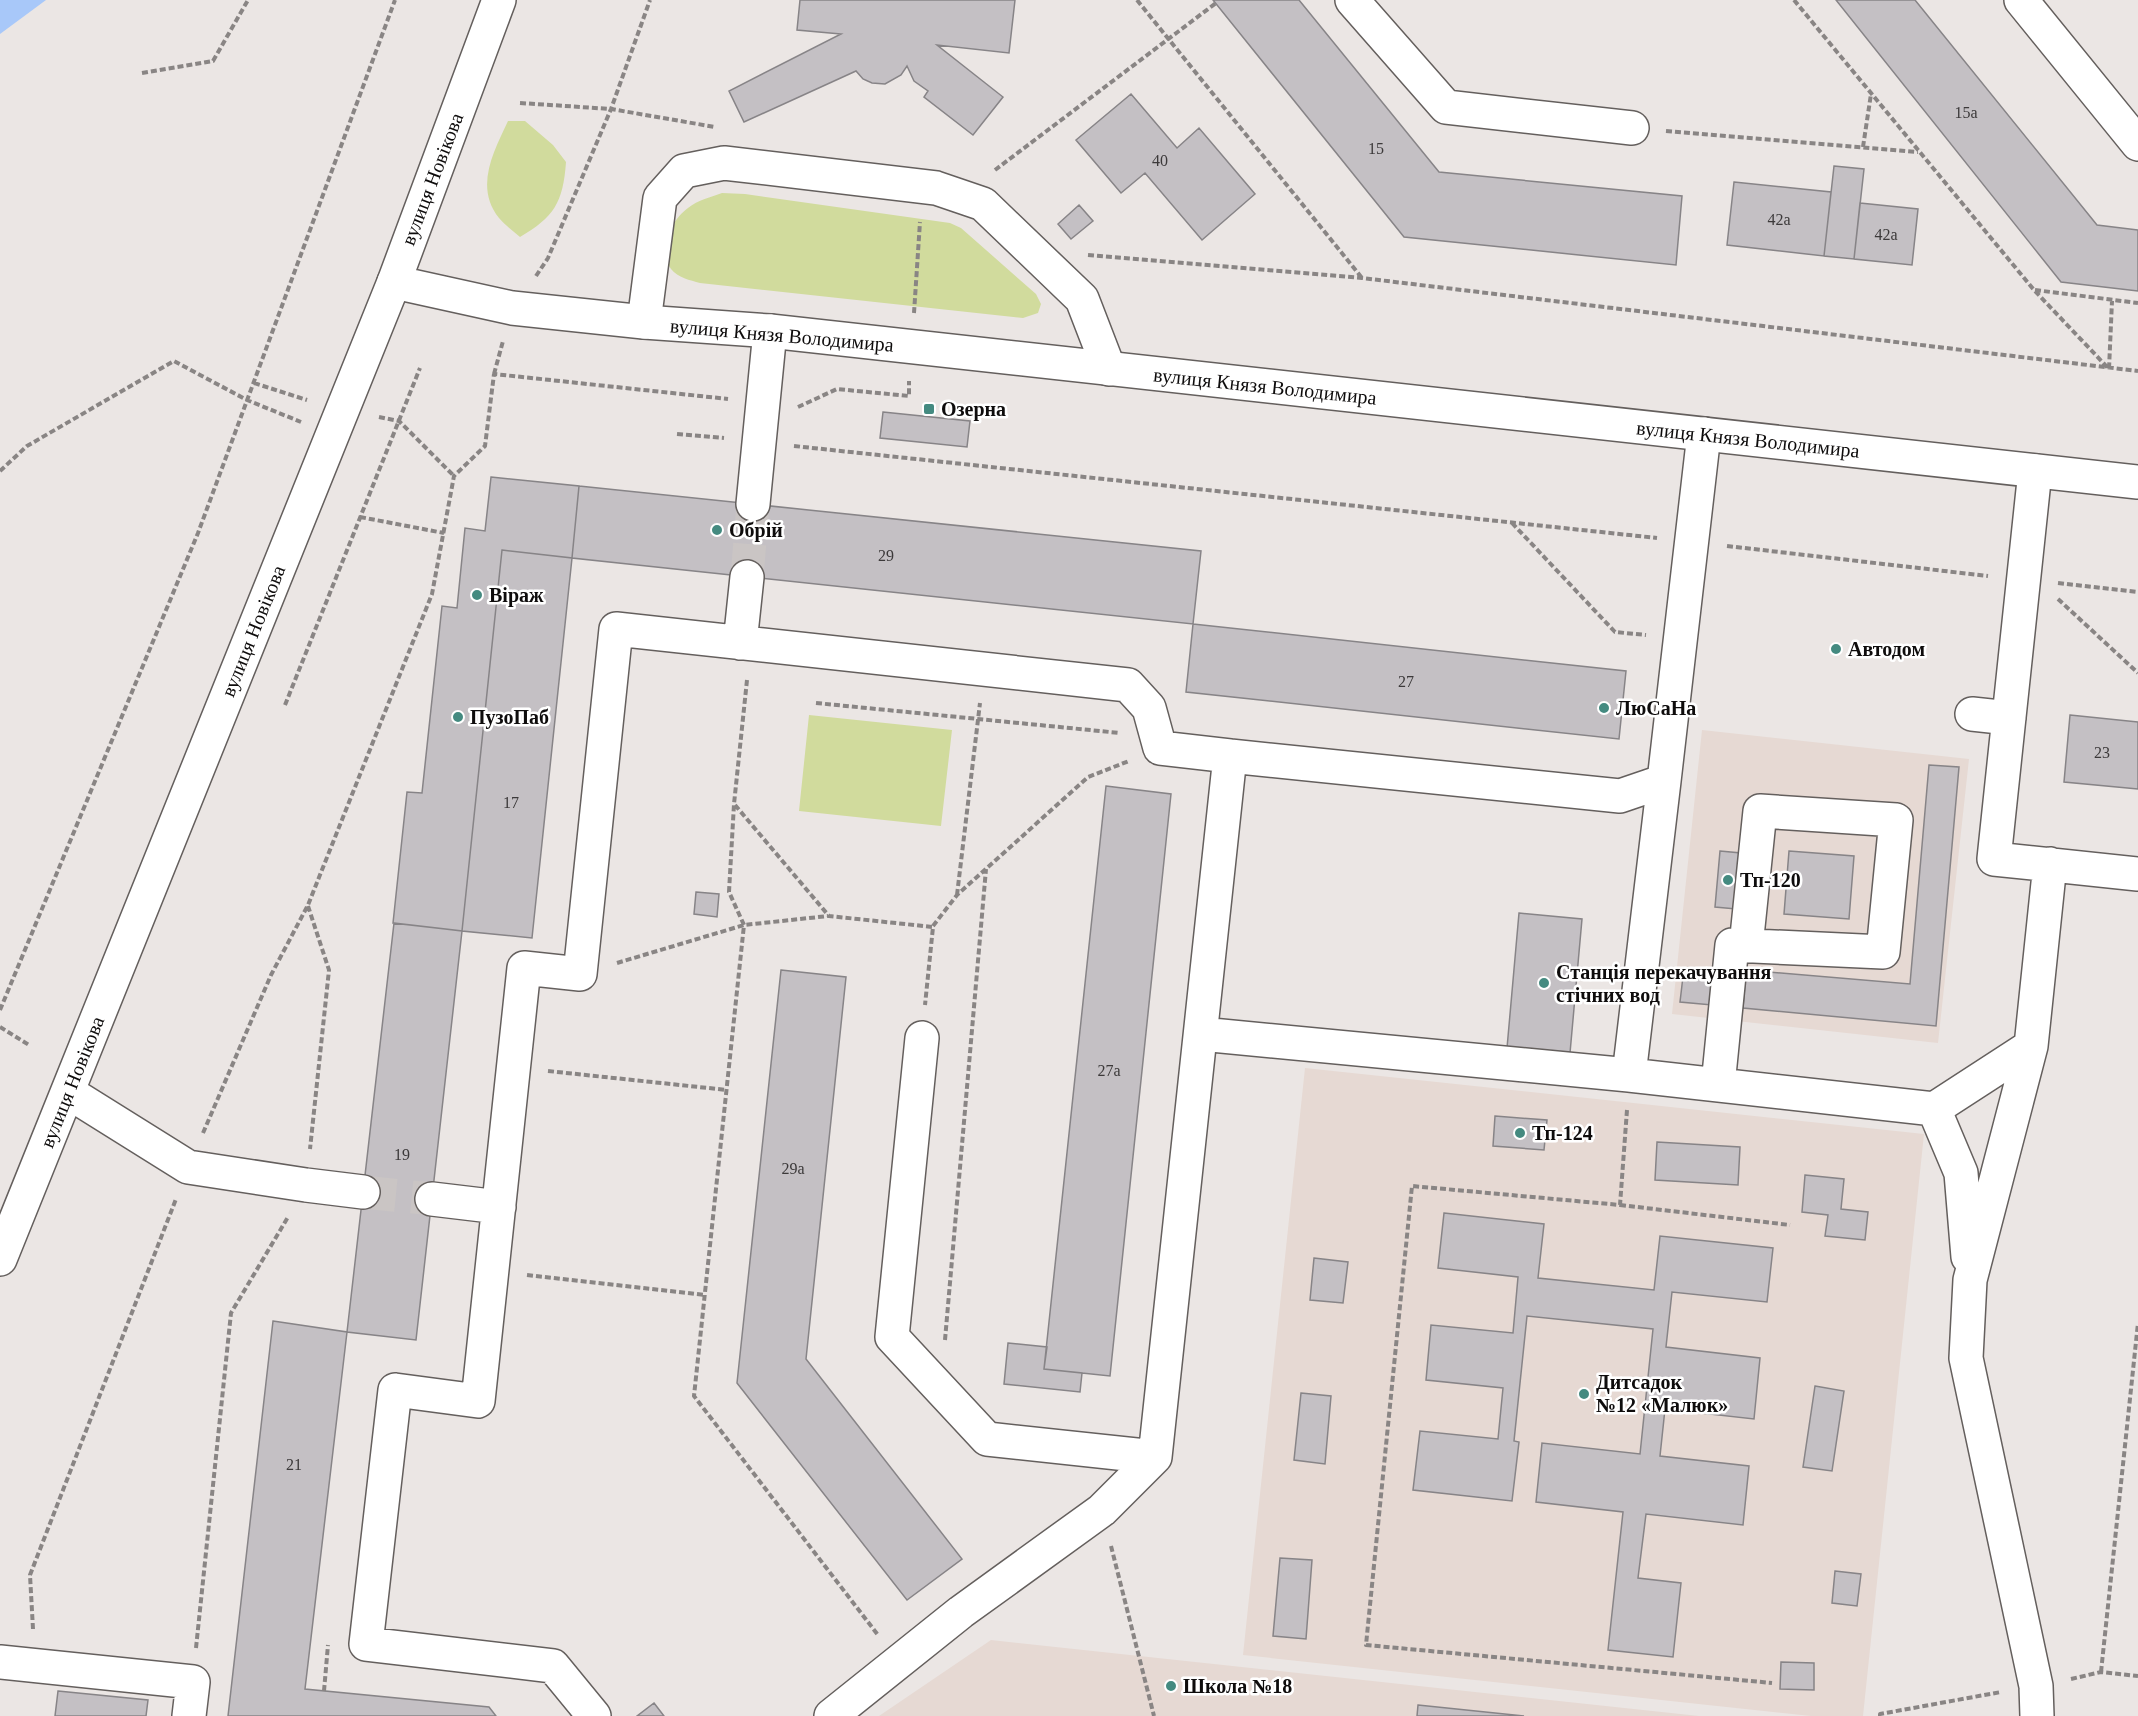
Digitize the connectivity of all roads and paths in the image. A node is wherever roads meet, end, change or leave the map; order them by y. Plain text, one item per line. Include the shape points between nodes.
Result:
1 (248, 0) edge
2 (395, 0) edge
3 (500, 0) edge
4 (650, 0) edge
5 (1137, 0) edge
6 (1352, 0) edge
7 (1794, 0) edge
8 (2021, 0) edge
9 (1216, 3) dead end
10 (1167, 38) junction
11 (141, 73) dead end
12 (1871, 93) junction
13 (519, 103) dead end
14 (611, 109) junction
15 (1632, 128) joint
16 (725, 129) dead end
17 (2138, 144) edge
18 (1863, 147) junction
19 (1919, 152) junction
20 (993, 172) dead end
21 (922, 186) junction
22 (1088, 255) dead end
23 (548, 258) dead end
24 (1362, 278) junction
25 (394, 282) junction
26 (2034, 290) junction
27 (2112, 301) junction
28 (2138, 303) edge
29 (914, 320) dead end
30 (644, 322) junction
31 (770, 332) junction
32 (420, 368) dead end
33 (1109, 369) junction
34 (2109, 369) junction
35 (2138, 371) edge
36 (909, 396) dead end
37 (247, 400) junction
38 (763, 403) junction
39 (332, 434) junction
40 (677, 434) dead end
41 (1704, 434) junction
42 (759, 442) junction
43 (0, 471) edge
44 (2035, 471) junction
45 (2138, 482) edge
46 (753, 504) tunnel mouth
47 (360, 517) junction
48 (1512, 523) junction
49 (444, 534) junction
50 (1692, 542) junction
51 (747, 577) tunnel mouth
52 (2031, 580) junction
53 (2138, 592) edge
54 (1653, 636) dead end
55 (740, 643) junction
56 (983, 670) junction
57 (2138, 673) edge
58 (816, 703) dead end
59 (285, 705) dead end
60 (1972, 714) dead end
61 (2009, 718) junction
62 (978, 720) junction
63 (1159, 743) junction
64 (1230, 756) junction
65 (1664, 781) junction
66 (734, 804) junction
67 (2050, 864) junction
68 (986, 869) junction
69 (2138, 874) edge
70 (957, 895) junction
71 (308, 905) junction
72 (829, 916) junction
73 (744, 925) junction
74 (933, 927) junction
75 (1746, 946) junction
76 (580, 974) junction
77 (0, 1010) edge
78 (0, 1027) edge
79 (1201, 1034) junction
80 (922, 1038) joint
81 (29, 1045) dead end
82 (2031, 1046) junction
83 (514, 1067) junction
84 (1629, 1075) junction
85 (1718, 1085) junction
86 (726, 1090) junction
87 (68, 1092) junction
88 (1934, 1109) junction
89 (188, 1167) junction
90 (306, 1185) junction
91 (363, 1192) tunnel mouth
92 (432, 1200) tunnel mouth
93 (1620, 1205) junction
94 (499, 1207) junction
95 (1790, 1225) dead end
96 (0, 1259) edge
97 (492, 1272) junction
98 (1970, 1280) junction
99 (705, 1295) junction
100 (2138, 1323) edge
101 (941, 1389) junction
102 (1155, 1457) junction
103 (1102, 1510) junction
104 (0, 1662) edge
105 (898, 1662) junction
106 (35, 1665) junction
107 (2101, 1672) dead end
108 (192, 1682) junction
109 (1772, 1683) dead end
110 (189, 1716) edge
111 (594, 1716) edge
112 (831, 1716) edge
113 (1154, 1716) edge
114 (2037, 1716) edge

1 - 11 path via 213,61
2 - 37 path
3 - 25 main road, вулиця Новікова
4 - 14 path
5 - 10 path
6 - 15 main road via 1446,107
7 - 12 path
8 - 17 main road
9 - 10 path
10 - 20 path
10 - 24 path
12 - 18 path
12 - 19 path
13 - 14 path
14 - 16 path
14 - 23 path
15 - 18 path
18 - 19 path
19 - 26 path
21 - 29 path
21 - 30 main road via 724,163 684,171 660,198
21 - 33 main road via 983,204 1082,299
22 - 24 path
24 - 34 path
25 - 30 main road, вулиця Князя Володимира via 513,308
25 - 39 main road, вулиця Новікова
26 - 27 path
26 - 34 path
27 - 28 path
27 - 34 path
30 - 31 main road, вулиця Князя Володимира
31 - 33 main road, вулиця Князя Володимира
31 - 38 main road
32 - 47 path
33 - 41 main road, вулиця Князя Володимира
34 - 35 path
36 - 38 path via 837,388 798,407
37 - 39 path
37 - 43 path via 174,361 27,446
37 - 77 path via 198,533
38 - 42 main road
38 - 49 path via 494,374 485,446 454,476
39 - 87 main road, вулиця Новікова
40 - 42 path
41 - 44 main road, вулиця Князя Володимира
41 - 50 main road
42 - 46 main road
42 - 48 path
44 - 45 main road, вулиця Князя Володимира
44 - 52 main road
47 - 49 path
47 - 59 path
48 - 50 path
48 - 54 path via 1615,632
49 - 71 path via 432,594
50 - 52 path
50 - 65 main road
51 - 55 main road
52 - 53 path
52 - 57 path
52 - 61 main road
55 - 56 main road
55 - 66 path via 748,677
55 - 76 main road via 616,630
56 - 62 path
56 - 63 main road via 1128,685 1149,708
58 - 62 path
60 - 61 main road
61 - 67 main road via 1994,859
62 - 63 path
62 - 70 path
63 - 64 main road
63 - 68 path via 1088,777
64 - 65 main road via 1620,796
64 - 79 main road
65 - 84 main road
66 - 72 path
66 - 73 path via 729,892
67 - 69 main road
67 - 82 main road
68 - 70 path
68 - 101 path
70 - 74 path
71 - 89 path via 271,975
71 - 90 path via 329,970
72 - 73 path
72 - 74 path
73 - 76 path
73 - 86 path
74 - 80 path
75 - 75 main road via 1760,811 1896,820 1883,952
75 - 85 main road via 1732,945
76 - 83 main road via 524,969
78 - 81 path
79 - 84 main road
79 - 102 main road
80 - 101 main road via 892,1337
82 - 88 main road
82 - 98 main road
83 - 86 path
83 - 94 main road
84 - 85 main road
84 - 93 path
85 - 88 main road
86 - 99 path
87 - 89 main road
87 - 96 main road, вулиця Новікова
88 - 98 main road via 1961,1173
89 - 90 main road
89 - 106 path via 30,1575
90 - 91 main road
90 - 108 path via 231,1313
92 - 94 main road
93 - 95 path
93 - 109 path via 1412,1186 1366,1645
94 - 97 main road
97 - 99 path
97 - 111 main road via 478,1401 395,1390 366,1644 553,1666
98 - 114 main road via 1966,1358 2036,1686
99 - 105 path via 694,1396
100 - 107 path
101 - 102 main road via 987,1439
102 - 103 main road
103 - 105 main road
103 - 113 path
104 - 106 main road
105 - 112 main road
106 - 108 main road
108 - 110 main road

